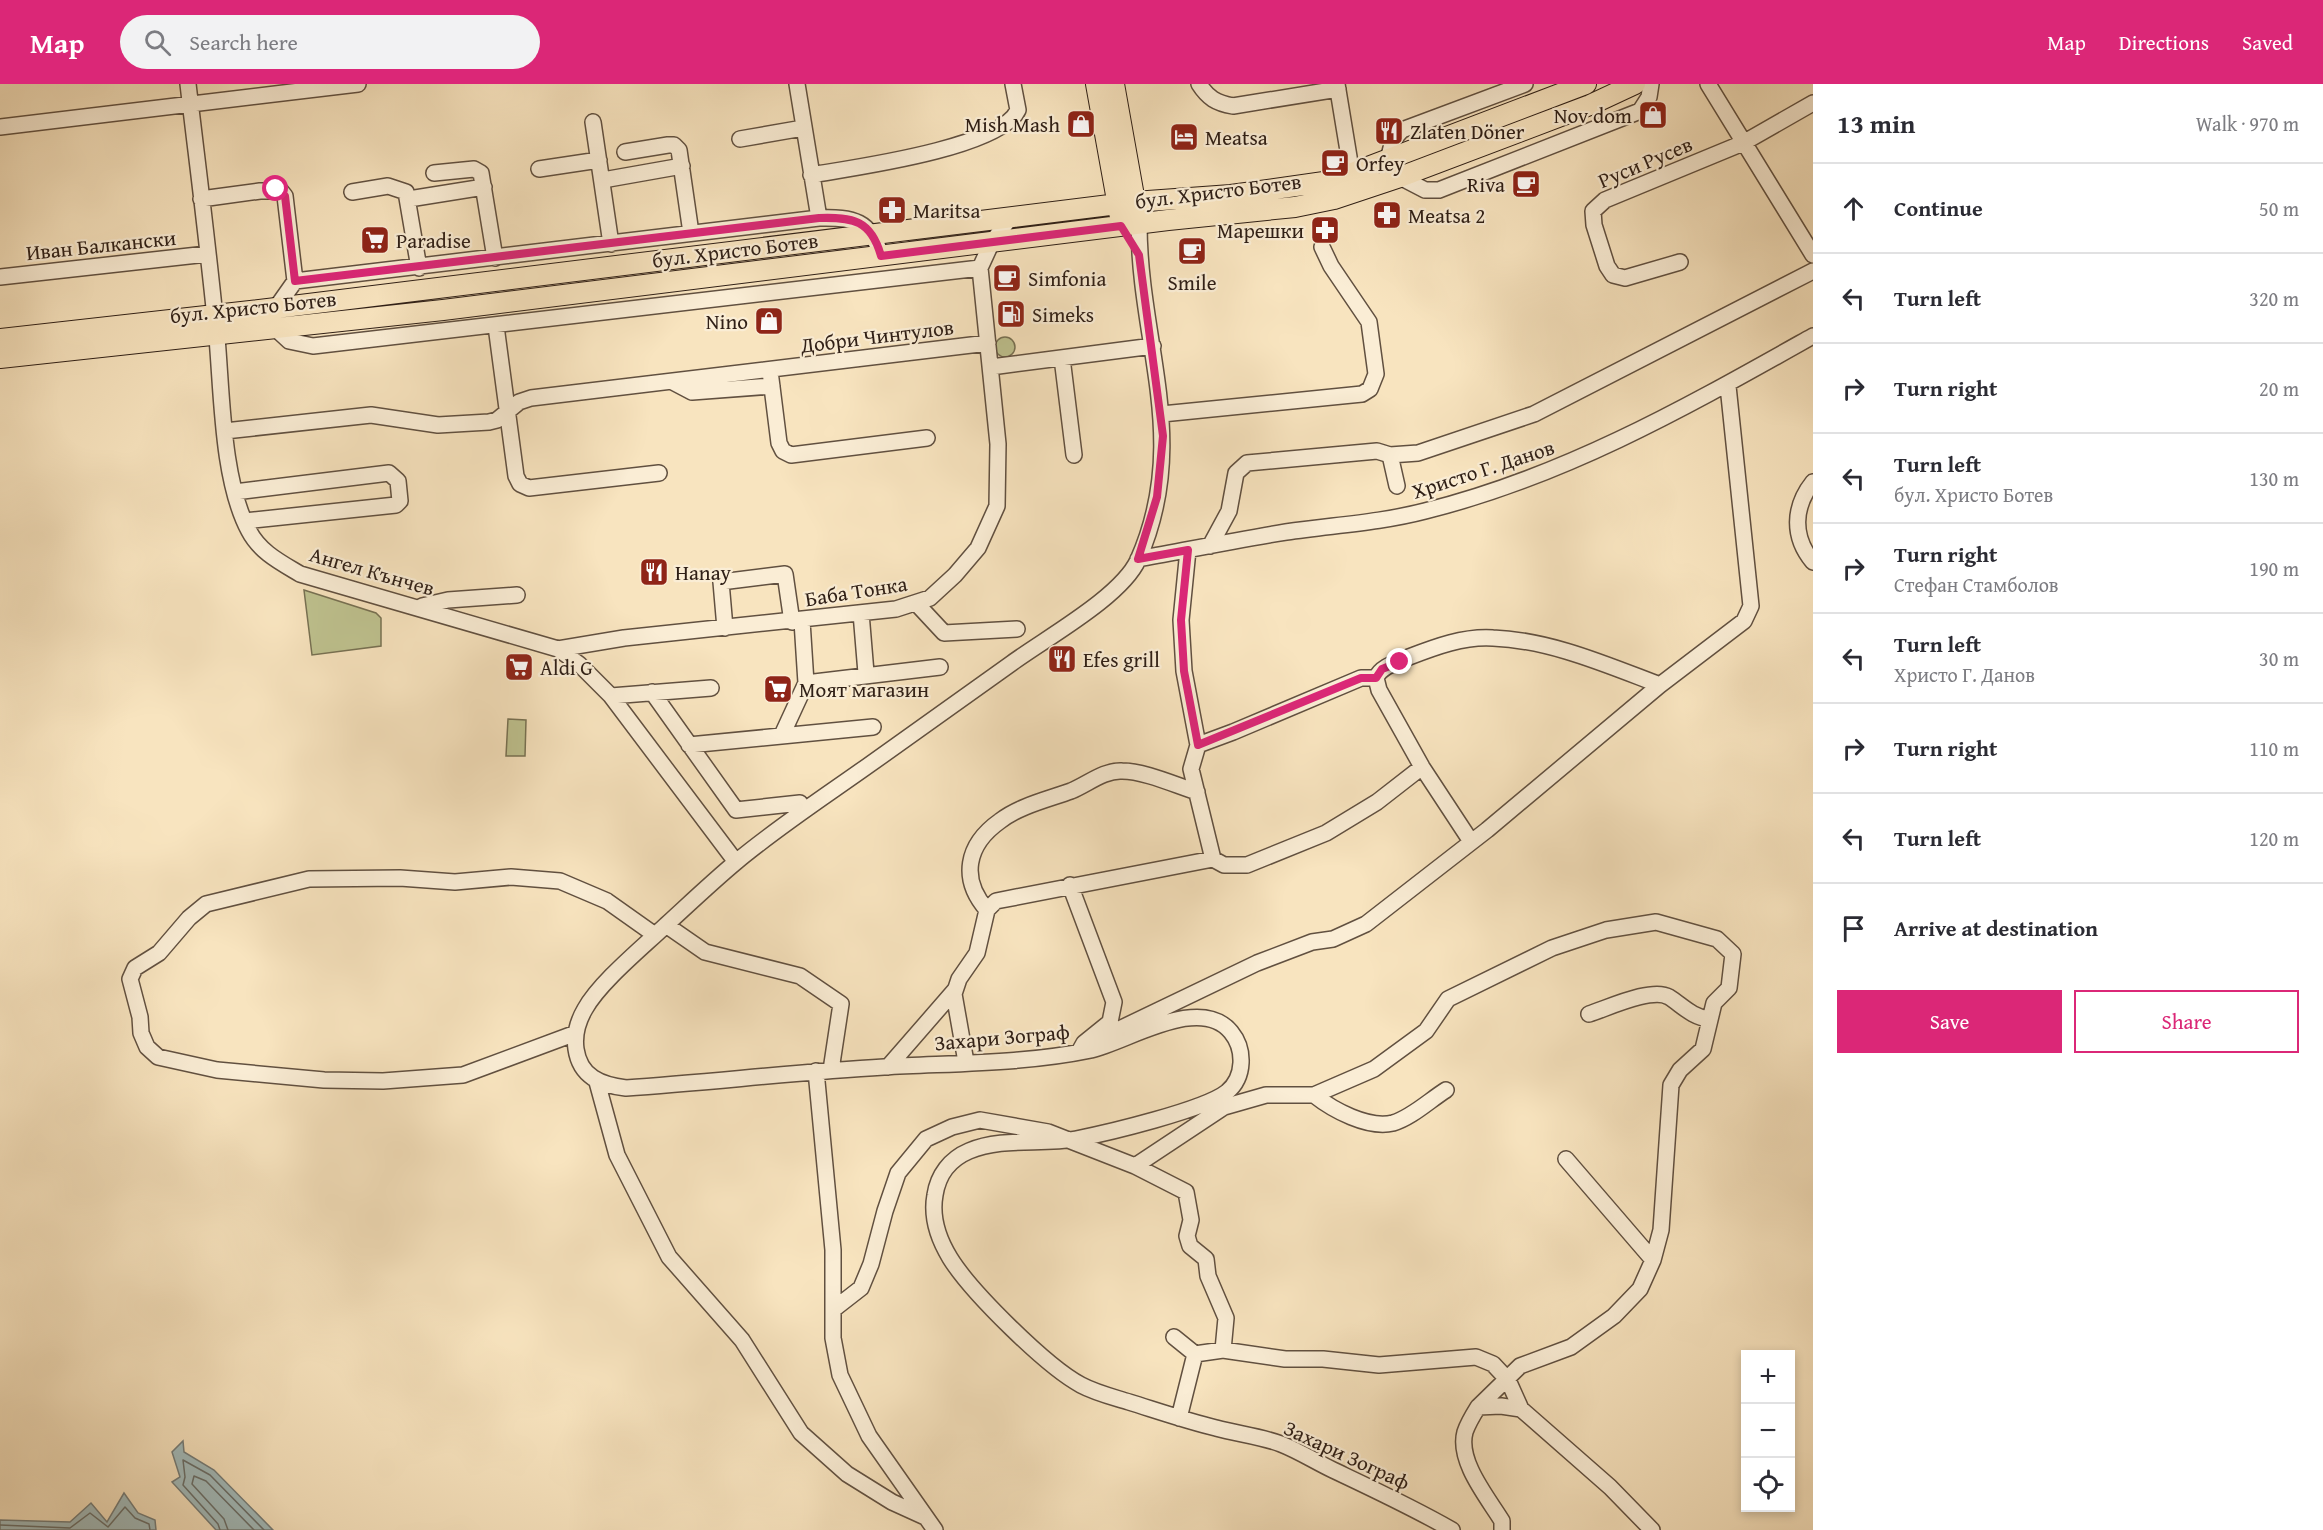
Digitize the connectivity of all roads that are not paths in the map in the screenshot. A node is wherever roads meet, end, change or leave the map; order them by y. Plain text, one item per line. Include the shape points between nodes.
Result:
1 (188, 84) edge
2 (358, 84) edge
3 (797, 84) edge
4 (1013, 84) edge
5 (1096, 84) edge
6 (1113, 84) edge
7 (1199, 84) edge
8 (1525, 84) edge
9 (1586, 84) edge
10 (1635, 84) edge
11 (1651, 84) edge
12 (1708, 84) edge
13 (1337, 86) edge
14 (1813, 103) edge
15 (190, 105) junction
16 (593, 122) dead end
17 (0, 127) edge
18 (803, 128) junction
19 (740, 139) dead end
20 (1743, 143) junction
21 (625, 152) dead end
22 (599, 160) junction
23 (1388, 160) junction
24 (682, 166) junction
25 (539, 169) dead end
26 (434, 173) dead end
27 (811, 175) junction
28 (1352, 175) junction
29 (1400, 177) junction
30 (603, 180) junction
31 (484, 187) junction
32 (352, 192) dead end
33 (201, 199) junction
34 (409, 199) junction
35 (1126, 203) junction
36 (819, 218) junction
37 (1009, 219) junction
38 (1130, 225) junction
39 (691, 232) junction
40 (875, 236) junction
41 (612, 244) junction
42 (991, 244) junction
43 (1322, 247) dead end
44 (207, 254) junction
45 (1813, 255) edge
46 (881, 256) junction
47 (495, 258) junction
48 (1680, 262) dead end
49 (419, 268) junction
50 (980, 268) junction
51 (1813, 271) edge
52 (0, 277) edge
53 (295, 281) junction
54 (276, 308) junction
55 (215, 325) junction
56 (496, 326) junction
57 (276, 329) junction
58 (1813, 336) edge
59 (0, 339) edge
60 (988, 343) junction
61 (1153, 346) junction
62 (0, 358) edge
63 (1062, 358) junction
64 (991, 367) junction
65 (771, 378) junction
66 (1728, 386) junction
67 (509, 409) junction
68 (1162, 414) junction
69 (225, 431) junction
70 (927, 438) dead end
71 (1074, 455) dead end
72 (1390, 456) junction
73 (659, 473) dead end
74 (1813, 482) edge
75 (1397, 486) dead end
76 (235, 492) junction
77 (244, 521) junction
78 (1210, 546) junction
79 (1188, 550) junction
80 (1138, 559) junction
81 (1813, 562) edge
82 (518, 595) dead end
83 (916, 604) junction
84 (420, 607) junction
85 (861, 613) junction
86 (797, 621) junction
87 (724, 628) junction
88 (1017, 629) dead end
89 (558, 649) junction
90 (940, 667) dead end
91 (866, 674) junction
92 (1376, 678) junction
93 (806, 682) junction
94 (1660, 685) junction
95 (711, 688) dead end
96 (651, 693) junction
97 (611, 696) junction
98 (873, 727) dead end
99 (782, 735) junction
100 (689, 745) junction
101 (1198, 745) junction
102 (1422, 766) junction
103 (1197, 792) junction
104 (800, 803) dead end
105 (1470, 840) junction
106 (1213, 859) junction
107 (736, 862) junction
108 (1070, 885) junction
109 (987, 910) junction
110 (661, 930) junction
111 (955, 990) junction
112 (1589, 1014) dead end
113 (1709, 1019) junction
114 (576, 1033) junction
115 (1087, 1050) junction
116 (966, 1062) junction
117 (888, 1067) junction
118 (823, 1071) junction
119 (597, 1082) junction
120 (1446, 1090) dead end
121 (1314, 1095) junction
122 (1073, 1140) junction
123 (1566, 1159) dead end
124 (1135, 1166) junction
125 (1653, 1260) junction
126 (834, 1309) junction
127 (1174, 1337) dead end
128 (1223, 1350) junction
129 (1195, 1354) junction
130 (1508, 1380) junction
131 (1478, 1407) junction
132 (1521, 1409) junction
133 (1179, 1418) junction
134 (925, 1517) junction
135 (935, 1530) edge
136 (1452, 1530) edge
137 (1502, 1530) edge
138 (1652, 1530) edge

1 - 15 street, Ангел Кънчев
2 - 15 street
3 - 18 street
4 - 27 street via 1018,110 1007,124 936,152
5 - 35 main road
6 - 35 main road
7 - 13 street via 1219,104 1233,106
8 - 23 street via 1402,130 1393,140
9 - 23 main road, бул. Христо Ботев
10 - 29 main road, бул. Христо Ботев
11 - 29 street via 1649,97 1640,111 1440,190 1425,190
12 - 20 street
13 - 28 street
14 - 20 street
15 - 17 street
15 - 33 street, Ангел Кънчев
16 - 22 street
18 - 19 street
18 - 27 street
20 - 45 street
20 - 48 street, Руси Русев via 1605,200 1593,211 1596,231 1613,275 1625,278
21 - 24 street via 674,145
22 - 25 street
22 - 30 street
23 - 28 main road, бул. Христо Ботев
24 - 30 street
24 - 39 street
26 - 31 street via 478,169
27 - 36 street
28 - 35 main road, бул. Христо Ботев via 1232,195
29 - 38 main road, бул. Христо Ботев via 1334,199 1295,207
30 - 41 street
31 - 34 street
31 - 47 street
32 - 34 street via 395,186 406,192
33 - 44 street, Ангел Кънчев
33 - 53 street via 260,190 281,191 285,196
34 - 49 street
35 - 37 main road, бул. Христо Ботев
35 - 38 main road
36 - 39 street
36 - 40 street via 853,220
37 - 40 main road, бул. Христо Ботев
37 - 42 street
38 - 42 main road, бул. Христо Ботев
38 - 61 street via 1139,255
39 - 41 street
40 - 46 street
40 - 54 main road, бул. Христо Ботев
41 - 47 street
42 - 46 main road, бул. Христо Ботев
42 - 50 street
43 - 68 street via 1369,322 1376,374 1370,389 1362,394
44 - 52 street, Иван Балкански
44 - 55 street, Ангел Кънчев
46 - 57 main road, бул. Христо Ботев
47 - 49 street
49 - 53 street
50 - 56 street
50 - 60 street, Баба Тонка
51 - 72 street via 1534,414 1418,453
53 - 54 street
54 - 55 main road, бул. Христо Ботев
55 - 57 main road, бул. Христо Ботев
55 - 59 main road, бул. Христо Ботев
55 - 62 main road, бул. Христо Ботев
55 - 69 street, Ангел Кънчев
56 - 57 street via 313,346 288,340
56 - 67 street
58 - 66 street, Христо Г. Данов
60 - 64 street, Баба Тонка
60 - 65 street, Добри Чинтулов
61 - 63 street
61 - 68 street
63 - 64 street
63 - 71 street
64 - 83 street, Баба Тонка via 999,444 999,491 993,518 969,559 940,589
65 - 67 street, Добри Чинтулов via 674,382 531,398
65 - 70 street via 779,443 791,455
66 - 78 street, Христо Г. Данов via 1556,469 1465,499 1381,521
66 - 94 street via 1749,615
67 - 69 street, Добри Чинтулов via 489,422 438,426 372,415
67 - 73 street via 516,476 524,486
68 - 80 street via 1161,473
69 - 76 street, Ангел Кънчев
72 - 75 street
72 - 78 street via 1377,451 1247,463 1236,473 1230,511
74 - 81 street via 1799,505 1797,526 1800,543
76 - 77 street, Ангел Кънчев
76 - 77 street via 389,473 398,481 400,501 396,505
77 - 84 street, Ангел Кънчев via 256,542 300,574
78 - 79 street, Христо Г. Данов
79 - 80 street, Христо Г. Данов
79 - 101 street via 1181,620 1184,671
80 - 107 street via 1131,572 1059,632
82 - 84 street via 448,600
83 - 85 street, Баба Тонка
83 - 88 street via 944,633
84 - 89 street, Ангел Кънчев
85 - 86 street, Баба Тонка
85 - 91 street
86 - 87 street, Баба Тонка
86 - 87 street via 785,574 721,582
86 - 93 street
87 - 89 street, Баба Тонка
89 - 97 street, Ангел Кънчев
90 - 91 street
91 - 93 street
92 - 94 street via 1382,669 1441,644 1492,638 1538,644
92 - 101 street via 1361,678
92 - 102 street
93 - 99 street
94 - 105 street
95 - 96 street
96 - 97 street
96 - 100 street
97 - 107 street, Ангел Кънчев
98 - 99 street
99 - 100 street
100 - 104 street via 736,810
101 - 103 street via 1191,769
102 - 105 street
102 - 106 street via 1377,802 1326,833 1247,865 1224,865
103 - 106 street
103 - 109 street via 1134,773 1114,772 999,821 970,857 976,897
105 - 115 street via 1350,933 1312,942 1257,963 1107,1035
106 - 108 street
107 - 110 street
108 - 109 street via 1006,897
108 - 115 street via 1114,1002 1110,1022 1084,1043
109 - 111 street via 977,953
110 - 114 street via 594,997
110 - 114 street via 560,881 511,877 455,882 309,879 206,904 159,953 135,968 130,979 147,1047 158,1058 217,1070 382,1082 463,1075
110 - 118 street via 705,952 800,976 841,1004
111 - 116 street
111 - 117 street
112 - 113 street via 1649,993 1666,995 1700,1018
113 - 121 street via 1714,1003 1729,988 1733,973 1733,954 1717,939 1656,922 1605,930 1552,948 1448,999 1426,1030 1374,1069
113 - 125 street via 1703,1049 1680,1070 1671,1085 1661,1230
114 - 119 street via 579,1059
115 - 116 street, Захари Зограф via 1047,1058
115 - 122 street, Захари Зограф via 1170,1022 1207,1017 1230,1031 1239,1045 1241,1062 1238,1077 1227,1092 1148,1121
116 - 117 street, Захари Зограф
117 - 118 street, Захари Зограф
118 - 119 street, Захари Зограф via 626,1088
118 - 126 street
119 - 134 street via 616,1155 669,1257 741,1340 801,1433 847,1474
120 - 121 street via 1401,1119 1386,1124 1332,1108
121 - 124 street via 1266,1095 1224,1107
122 - 124 street
122 - 126 street via 980,1120 927,1139 898,1173 872,1264 861,1288
122 - 133 street, Захари Зограф via 986,1145 952,1161 940,1176 933,1201 942,1242 975,1289 1062,1372 1081,1385
123 - 125 street
124 - 128 street via 1186,1192 1190,1246 1206,1259 1208,1276 1226,1318
125 - 130 street via 1640,1289 1614,1316 1570,1347 1520,1366
126 - 134 street via 833,1338 840,1375 853,1407
127 - 129 street
128 - 129 street
128 - 130 street via 1285,1359 1379,1365 1476,1357 1493,1364
129 - 133 street
130 - 131 street
130 - 132 street
131 - 132 street
131 - 137 street via 1465,1434 1464,1447 1502,1521
132 - 138 street via 1610,1487
133 - 136 street, Захари Зограф via 1282,1445
134 - 135 street

